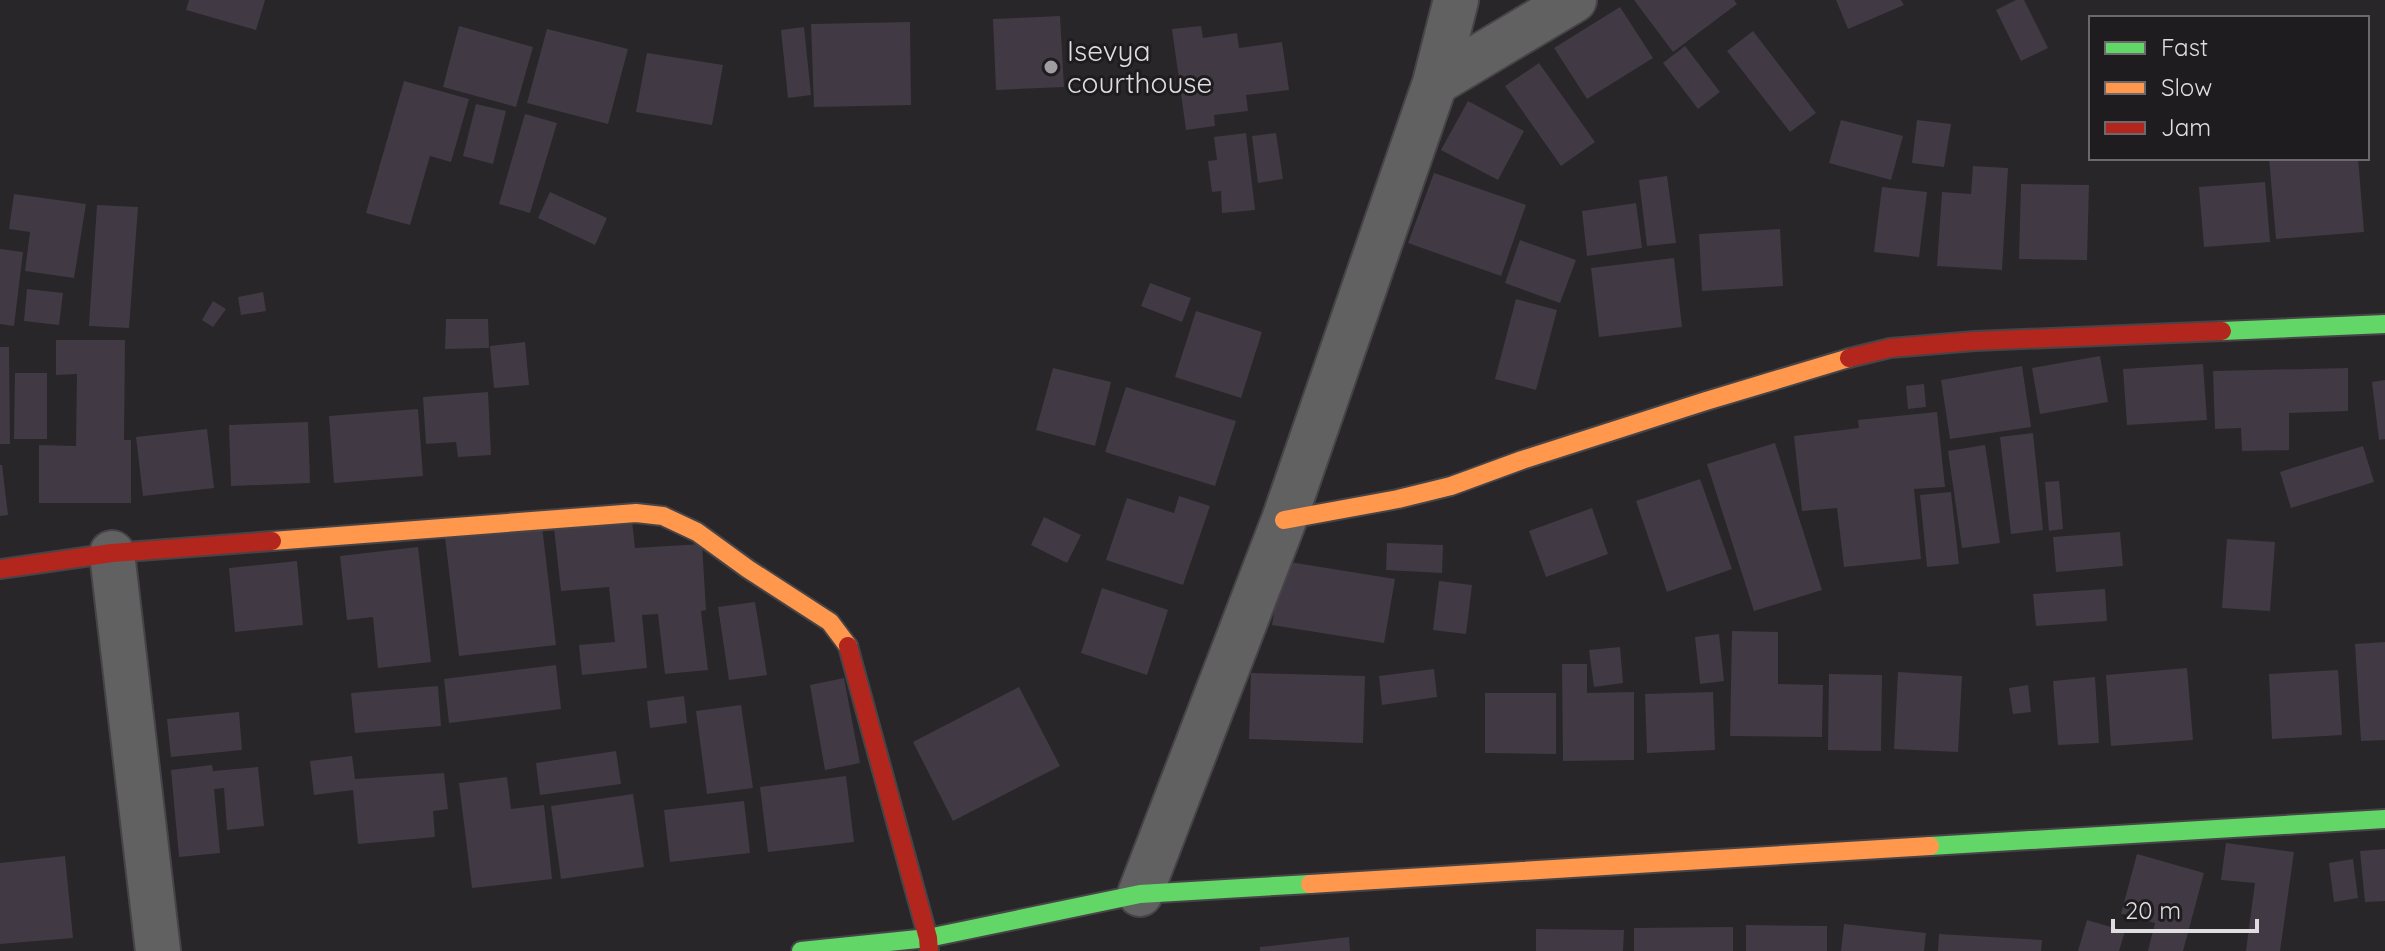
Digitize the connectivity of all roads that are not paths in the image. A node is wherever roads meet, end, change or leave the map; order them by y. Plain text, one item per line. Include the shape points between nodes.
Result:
1 (1456, 0) edge
2 (1574, 0) edge
3 (1435, 83) junction
4 (2385, 324) edge
5 (1284, 520) junction
6 (112, 553) junction
7 (0, 569) edge
8 (2385, 819) edge
9 (1140, 894) junction
10 (928, 945) edge
11 (158, 951) edge
12 (801, 951) edge

1 - 3 street
2 - 3 street
3 - 5 street
4 - 5 street via 1890,348 1706,401 1451,486
5 - 9 street
6 - 7 street
6 - 10 street via 636,513 663,516 697,532 830,622 848,647
6 - 11 street
8 - 9 street
9 - 10 street
10 - 12 street

